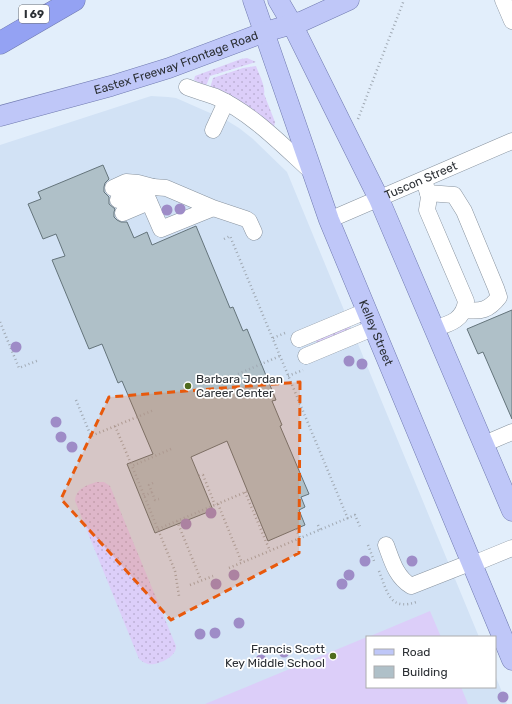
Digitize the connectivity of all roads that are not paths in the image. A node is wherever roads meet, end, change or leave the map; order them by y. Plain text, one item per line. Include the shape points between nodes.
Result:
1 (68, 0) edge
2 (74, 0) edge
3 (278, 0) edge
4 (349, 0) edge
5 (503, 0) edge
6 (255, 4) edge
7 (512, 21) edge
8 (292, 24) junction
9 (0, 27) edge
10 (265, 32) junction
11 (0, 43) edge
12 (187, 87) dead end
13 (226, 102) junction
14 (0, 116) edge
15 (213, 130) dead end
16 (512, 141) edge
17 (315, 175) junction
18 (426, 187) junction
19 (149, 193) junction
20 (379, 199) junction
21 (213, 208) junction
22 (329, 220) junction
23 (254, 232) dead end
24 (465, 310) junction
25 (370, 320) junction
26 (435, 328) junction
27 (293, 336) road end
28 (305, 363) road end
29 (512, 432) edge
30 (484, 444) junction
31 (512, 511) edge
32 (386, 545) dead end
33 (512, 548) edge
34 (472, 563) junction
35 (512, 660) edge

1 - 9 highway, I 69
2 - 11 highway
3 - 8 main road
4 - 8 main road, Eastex Freeway Frontage Road
5 - 7 street
6 - 10 main road, Kelley Street
8 - 10 main road, Eastex Freeway Frontage Road
8 - 20 main road
10 - 14 main road, Eastex Freeway Frontage Road via 169,68
10 - 17 main road, Kelley Street
12 - 13 street
13 - 15 street
13 - 17 street via 258,124
16 - 18 street, Tuscon Street
17 - 22 main road, Kelley Street
18 - 20 street, Tuscon Street
18 - 24 street via 429,197 427,210 466,301
18 - 24 street via 454,195 464,211 499,297 492,306 478,312
19 - 19 street via 138,183 126,182 118,200
19 - 21 street via 166,188
19 - 21 street via 161,229
20 - 22 street, Tuscon Street
20 - 26 main road
21 - 23 street via 246,219
22 - 25 main road, Kelley Street
24 - 26 street via 458,319
25 - 27 street
25 - 28 street
25 - 34 main road, Kelley Street
26 - 30 main road
29 - 30 street
30 - 31 main road
32 - 34 street via 398,574 411,586
33 - 34 street
34 - 35 main road, Kelley Street

